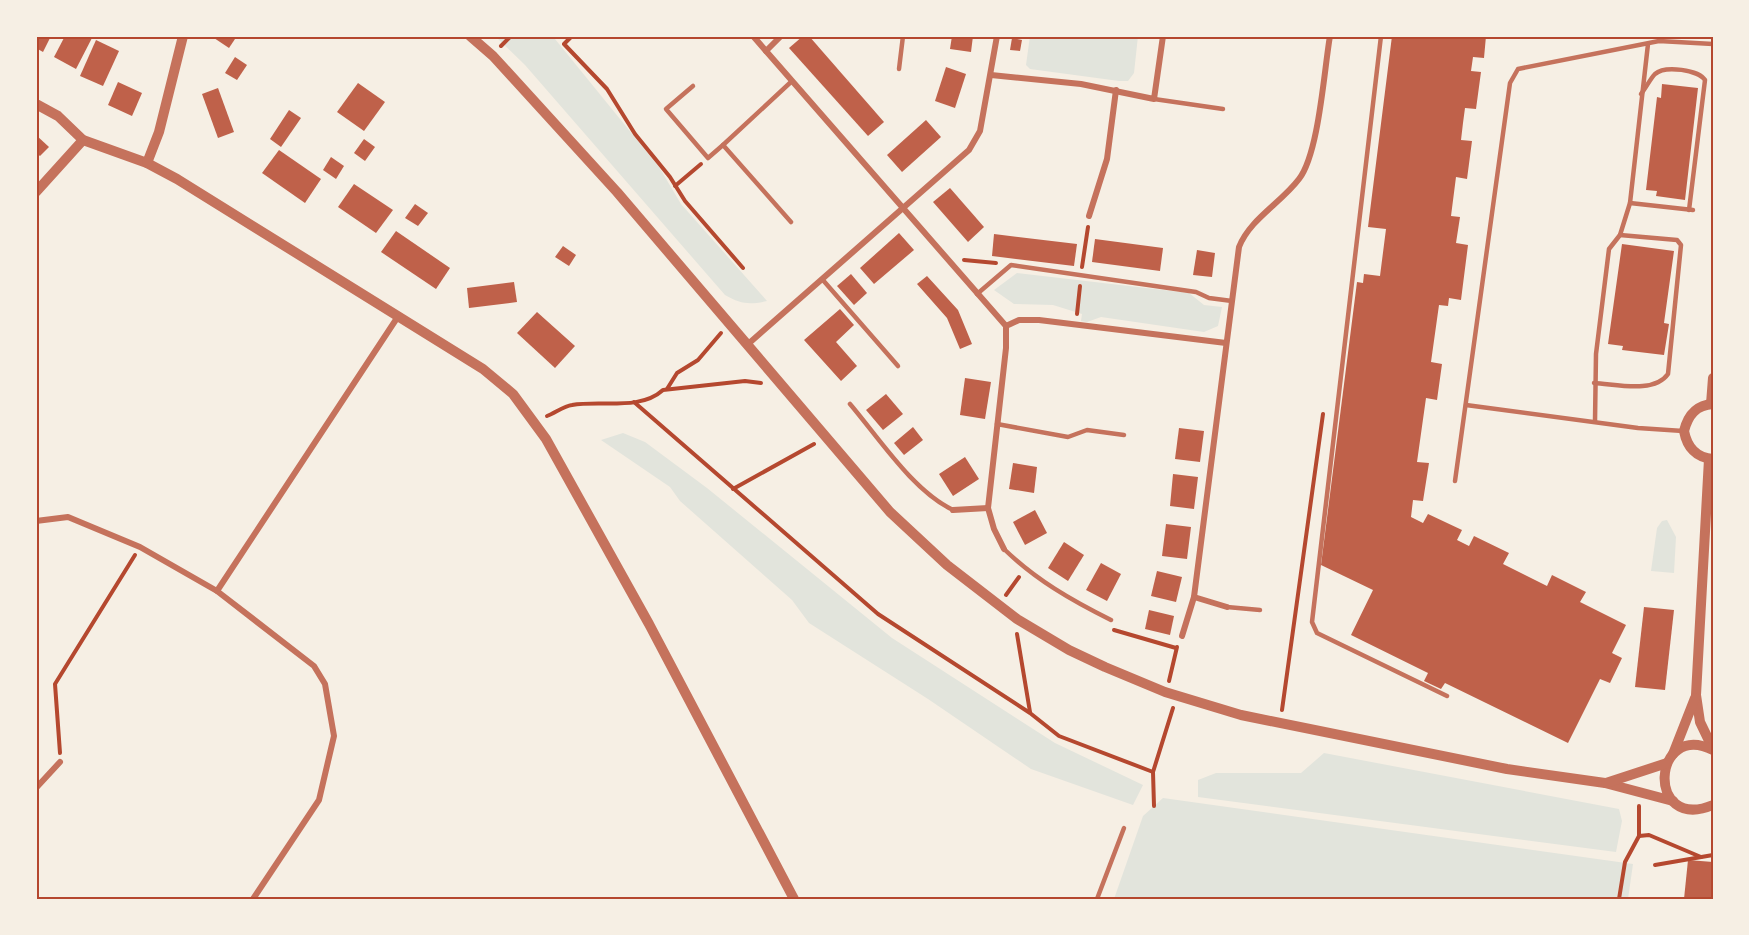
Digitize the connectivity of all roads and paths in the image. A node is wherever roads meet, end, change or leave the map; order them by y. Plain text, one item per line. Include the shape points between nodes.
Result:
1 (183, 36) edge
2 (470, 36) edge
3 (572, 36) edge
4 (753, 36) edge
5 (781, 36) edge
6 (903, 36) edge
7 (997, 36) edge
8 (1163, 36) edge
9 (1330, 36) edge
10 (1381, 36) edge
11 (1648, 44) junction
12 (1713, 44) edge
13 (765, 51) junction
14 (899, 69) dead end
15 (991, 75) junction
16 (792, 81) junction
17 (693, 86) dead end
18 (1116, 90) junction
19 (1641, 94) junction
20 (1154, 99) junction
21 (36, 104) edge
22 (1223, 109) dead end
23 (83, 140) junction
24 (723, 145) junction
25 (708, 158) junction
26 (147, 163) junction
27 (675, 186) junction
28 (36, 192) edge
29 (1630, 203) junction
30 (901, 207) junction
31 (1089, 216) dead end
32 (791, 222) dead end
33 (1620, 235) junction
34 (946, 259) junction
35 (1011, 265) junction
36 (743, 268) dead end
37 (822, 279) junction
38 (977, 294) junction
39 (1232, 301) junction
40 (399, 315) junction
41 (730, 325) junction
42 (1006, 326) junction
43 (1226, 343) junction
44 (747, 345) junction
45 (898, 366) dead end
46 (1713, 378) edge
47 (1594, 383) junction
48 (778, 384) junction
49 (666, 390) junction
50 (634, 402) junction
51 (850, 404) dead end
52 (1712, 404) edge
53 (1466, 405) junction
54 (1323, 409) dead end
55 (1595, 421) junction
56 (535, 422) junction
57 (998, 424) junction
58 (1684, 430) junction
59 (1124, 435) dead end
60 (826, 438) junction
61 (1711, 459) edge
62 (1455, 481) dead end
63 (733, 489) junction
64 (988, 508) junction
65 (953, 510) joint
66 (36, 521) edge
67 (140, 547) junction
68 (1004, 549) joint
69 (1017, 579) dead end
70 (1013, 585) dead end
71 (217, 591) junction
72 (1194, 597) junction
73 (1227, 607) joint
74 (1260, 610) dead end
75 (1014, 617) junction
76 (1111, 620) dead end
77 (1182, 636) dead end
78 (1174, 658) dead end
79 (1170, 677) dead end
80 (1696, 695) junction
81 (1177, 696) junction
82 (1448, 696) dead end
83 (1030, 713) junction
84 (1280, 722) junction
85 (1713, 749) edge
86 (1670, 758) junction
87 (60, 762) joint
88 (1154, 772) junction
89 (1605, 783) junction
90 (36, 788) edge
91 (1642, 794) junction
92 (1673, 801) junction
93 (1713, 805) edge
94 (1154, 806) dead end
95 (1124, 828) dead end
96 (1639, 836) junction
97 (1713, 855) edge
98 (1701, 857) junction
99 (1655, 864) dead end
100 (253, 899) edge
101 (794, 899) edge
102 (1097, 899) edge
103 (1619, 899) edge

1 - 26 street via 159,132
2 - 41 street via 493,56 586,159
3 - 27 path via 564,44 607,88 635,134
4 - 13 street
5 - 13 street
6 - 14 lane
7 - 15 street
8 - 20 street
9 - 39 street via 1310,157 1300,178 1244,235
10 - 82 lane via 1312,622 1317,633
11 - 12 lane via 1678,40
11 - 19 lane
11 - 53 lane via 1518,69 1510,83
13 - 16 street
15 - 18 street
15 - 30 street via 980,131 969,150
16 - 24 lane
16 - 30 street
17 - 25 lane via 666,109
18 - 20 street
18 - 31 street via 1107,159
19 - 29 lane
19 - 29 lane via 1655,74 1665,70 1698,73 1705,80 1691,210
20 - 22 lane
21 - 23 street via 58,116
23 - 26 street
23 - 28 street
24 - 25 lane
24 - 32 lane
25 - 27 path
26 - 40 street
27 - 36 path
29 - 33 lane
30 - 34 street
30 - 37 street
33 - 47 lane via 1609,249
33 - 47 lane via 1677,240 1683,250 1668,374 1652,386
34 - 35 path
34 - 38 street
35 - 38 lane
35 - 39 lane via 1196,292
37 - 44 street
37 - 45 lane
38 - 42 street
39 - 43 street
40 - 56 street via 483,369 513,394
40 - 71 street
41 - 44 street
41 - 49 path via 699,360 677,373
42 - 43 street via 1019,320 1039,320
42 - 57 street
43 - 72 street
44 - 48 street
46 - 52 street
47 - 55 lane
48 - 49 path via 745,381
48 - 60 street
49 - 50 path
50 - 56 path via 571,405
50 - 63 path
51 - 65 lane via 920,486 936,502
52 - 58 street via 1692,412
53 - 55 lane
53 - 62 lane
54 - 84 path
55 - 58 lane
56 - 101 street via 649,624
57 - 59 lane via 1068,437 1087,430
57 - 64 street
58 - 61 street via 1691,449
60 - 63 path
60 - 75 street via 917,539
61 - 80 street
63 - 83 path via 878,614
64 - 65 street
64 - 68 street
66 - 67 street via 68,517
67 - 71 street
67 - 87 path via 55,684
68 - 76 lane via 1027,572
69 - 70 path
71 - 100 street via 314,666 325,684 334,736 319,800
72 - 73 street
72 - 77 street
73 - 74 lane
75 - 81 street via 1078,654
75 - 83 path
78 - 79 path
80 - 85 street via 1700,722
80 - 86 street
81 - 84 street
81 - 88 path
83 - 88 path via 1059,736
84 - 89 street via 1507,769
85 - 86 street via 1697,745 1680,749
86 - 89 street
86 - 92 street via 1663,783
87 - 90 street
88 - 94 path
89 - 91 street
91 - 92 street
91 - 96 path
92 - 93 street via 1692,810
95 - 102 lane
96 - 98 path via 1649,835
96 - 103 path via 1625,862
97 - 98 path
98 - 99 path

